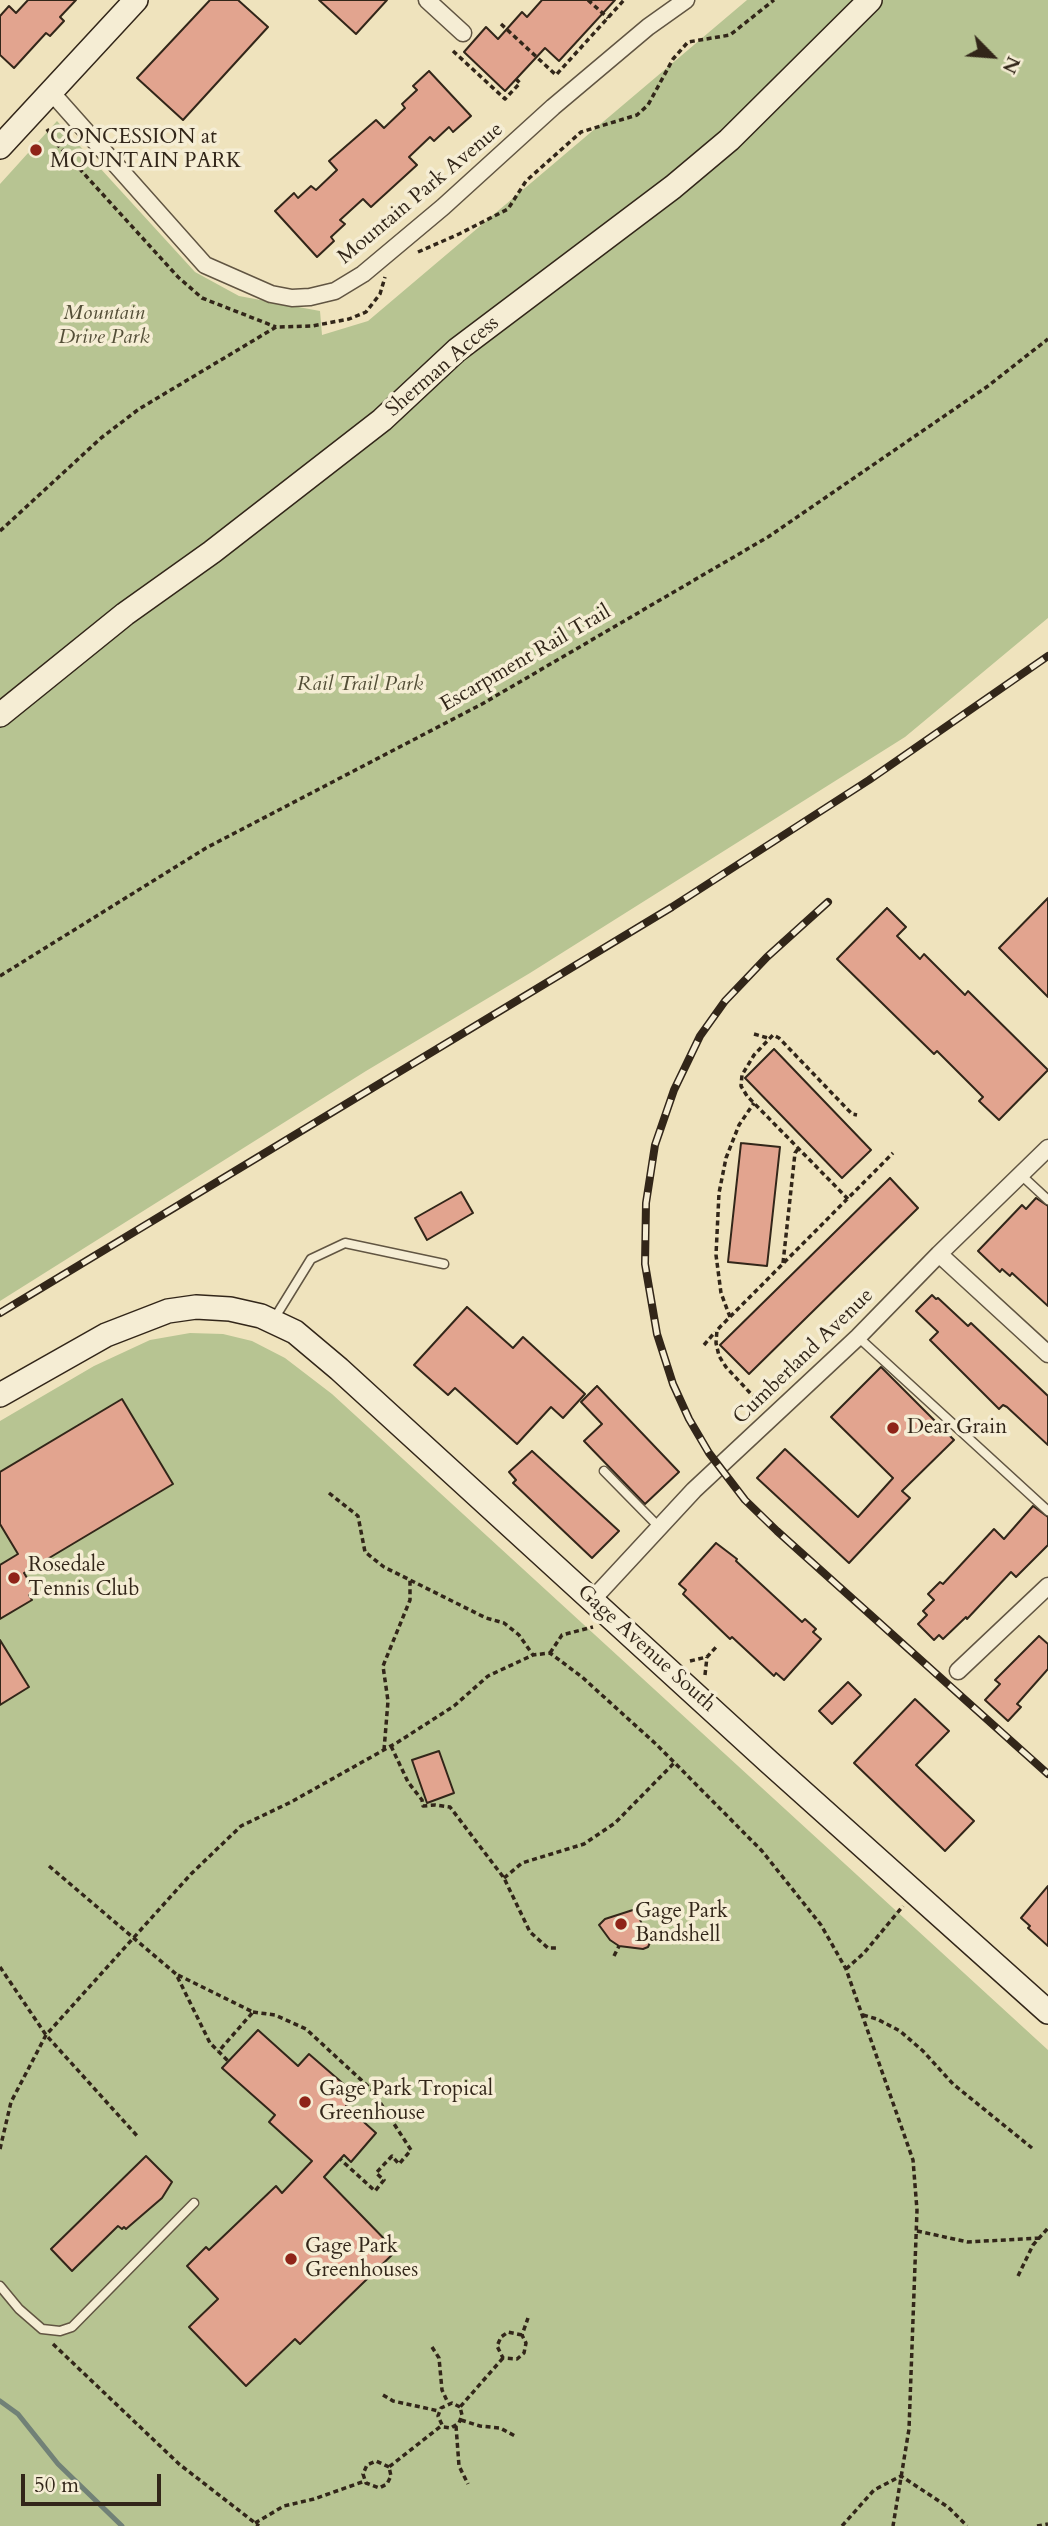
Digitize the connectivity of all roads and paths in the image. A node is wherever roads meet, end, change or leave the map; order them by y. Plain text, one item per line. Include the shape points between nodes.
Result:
1 (427, 0) edge
2 (588, 0) edge
3 (624, 0) edge
4 (686, 0) edge
5 (870, 0) edge
6 (126, 3) edge
7 (608, 18) junction
8 (501, 24) dead end
9 (463, 33) dead end
10 (453, 51) dead end
11 (516, 79) dead end
12 (52, 93) junction
13 (47, 129) dead end
14 (0, 147) edge
15 (276, 327) dead end
16 (1048, 339) edge
17 (0, 715) edge
18 (0, 976) edge
19 (754, 1034) dead end
20 (768, 1038) junction
21 (754, 1103) junction
22 (858, 1115) dead end
23 (1048, 1147) edge
24 (798, 1149) junction
25 (893, 1153) dead end
26 (1020, 1174) junction
27 (848, 1199) junction
28 (1048, 1200) edge
29 (939, 1254) junction
30 (444, 1264) dead end
31 (782, 1265) junction
32 (730, 1317) junction
33 (273, 1321) junction
34 (717, 1331) junction
35 (858, 1337) junction
36 (704, 1345) dead end
37 (1048, 1354) edge
38 (0, 1395) edge
39 (780, 1409) junction
40 (604, 1471) dead end
41 (329, 1493) dead end
42 (1048, 1511) edge
43 (659, 1527) junction
44 (410, 1580) junction
45 (1048, 1586) edge
46 (599, 1606) junction
47 (717, 1646) dead end
48 (550, 1653) junction
49 (533, 1655) junction
50 (958, 1671) dead end
51 (674, 1675) junction
52 (391, 1746) junction
53 (384, 1750) junction
54 (674, 1763) junction
55 (49, 1866) dead end
56 (504, 1878) junction
57 (915, 1893) junction
58 (132, 1939) junction
59 (619, 1946) dead end
60 (556, 1948) dead end
61 (614, 1956) dead end
62 (0, 1967) edge
63 (846, 1969) junction
64 (176, 1975) junction
65 (253, 2012) junction
66 (1048, 2012) edge
67 (863, 2015) junction
68 (46, 2035) junction
69 (218, 2053) junction
70 (228, 2061) dead end
71 (139, 2138) dead end
72 (1031, 2148) dead end
73 (0, 2149) edge
74 (340, 2159) dead end
75 (194, 2203) dead end
76 (1048, 2228) edge
77 (917, 2231) junction
78 (1040, 2238) junction
79 (1018, 2276) dead end
80 (0, 2287) edge
81 (528, 2318) dead end
82 (522, 2335) junction
83 (47, 2339) dead end
84 (432, 2347) dead end
85 (503, 2358) junction
86 (383, 2395) dead end
87 (448, 2403) junction
88 (460, 2407) junction
89 (439, 2411) junction
90 (461, 2420) junction
91 (441, 2426) junction
92 (456, 2426) junction
93 (517, 2437) dead end
94 (388, 2467) junction
95 (901, 2476) junction
96 (365, 2481) junction
97 (468, 2484) dead end
98 (1048, 2524) edge
99 (257, 2525) edge
100 (845, 2525) edge
101 (893, 2526) edge
102 (967, 2526) edge
103 (1037, 2526) edge

1 - 9 street
2 - 7 path
3 - 7 path
4 - 12 street, Mountain Park Avenue via 553,107 363,274 335,291 310,297 271,294 205,265
5 - 17 street, Sherman Access via 729,140 673,187 457,350 382,421 125,614
6 - 12 street
7 - 8 path via 556,75
10 - 11 path via 505,99 520,83
12 - 14 street
13 - 15 path via 177,277 202,298
16 - 18 path, Escarpment Rail Trail via 988,386 768,537 482,704 206,848
19 - 20 path
20 - 21 path via 741,1081
20 - 22 path via 779,1038
21 - 24 path
21 - 32 path via 730,1147 719,1193 716,1255
23 - 26 street, Cumberland Avenue
24 - 27 path
24 - 31 path
25 - 27 path
26 - 28 lane
26 - 29 street, Cumberland Avenue
27 - 31 path
29 - 35 street, Cumberland Avenue
29 - 37 street
30 - 33 lane via 345,1243 311,1259
31 - 32 path
32 - 34 path
33 - 38 street, Gage Avenue South via 230,1309 168,1311 107,1335
33 - 46 street, Gage Avenue South via 295,1332 339,1369
34 - 36 path
34 - 39 path via 719,1356 726,1367 752,1395
35 - 39 street, Cumberland Avenue
35 - 42 lane
39 - 43 street, Cumberland Avenue
40 - 43 lane
41 - 44 path via 358,1516 365,1552
43 - 46 street, Cumberland Avenue
44 - 49 path via 504,1623
44 - 53 path via 410,1600 383,1666 388,1701
45 - 50 street
46 - 48 path via 593,1628 562,1635
46 - 51 street, Gage Avenue South
47 - 51 path via 707,1657 690,1660
48 - 49 path
48 - 54 path
49 - 52 path via 488,1676 453,1706
51 - 57 street, Gage Avenue South
52 - 53 path
52 - 56 path via 423,1806 450,1807
53 - 58 path via 241,1826
54 - 56 path via 615,1823 584,1844 522,1863
54 - 63 path via 762,1851 821,1925
55 - 58 path
56 - 60 path via 530,1932 548,1948
57 - 63 path
57 - 66 street, Gage Avenue South
58 - 64 path
58 - 68 path
59 - 61 path
62 - 68 path
63 - 67 path
64 - 65 path
64 - 69 path
65 - 69 path
65 - 74 path via 275,2014 306,2029 372,2091 411,2150 399,2164 392,2155 384,2164 376,2174 384,2180 375,2191
67 - 72 path via 900,2031 953,2084
67 - 77 path via 913,2160
68 - 71 path
68 - 73 path via 11,2102
69 - 70 path
75 - 80 lane via 72,2327 42,2329
76 - 78 path
77 - 78 path via 968,2242
77 - 95 path via 909,2429
78 - 79 path
81 - 82 path
82 - 85 path via 526,2343 521,2356
82 - 85 path via 508,2332 500,2337 498,2350
83 - 99 path via 179,2464
84 - 87 path via 439,2358
85 - 88 path
86 - 89 path
87 - 88 path
87 - 89 path
88 - 90 path
89 - 91 path
90 - 92 path
90 - 93 path via 500,2428
91 - 92 path
91 - 94 path
92 - 97 path via 459,2466
94 - 96 path via 381,2461 371,2463 365,2469
94 - 96 path via 390,2480 383,2487 374,2488
95 - 100 path via 874,2490
95 - 101 path
95 - 102 path via 948,2507
96 - 99 path via 284,2506
98 - 103 path

